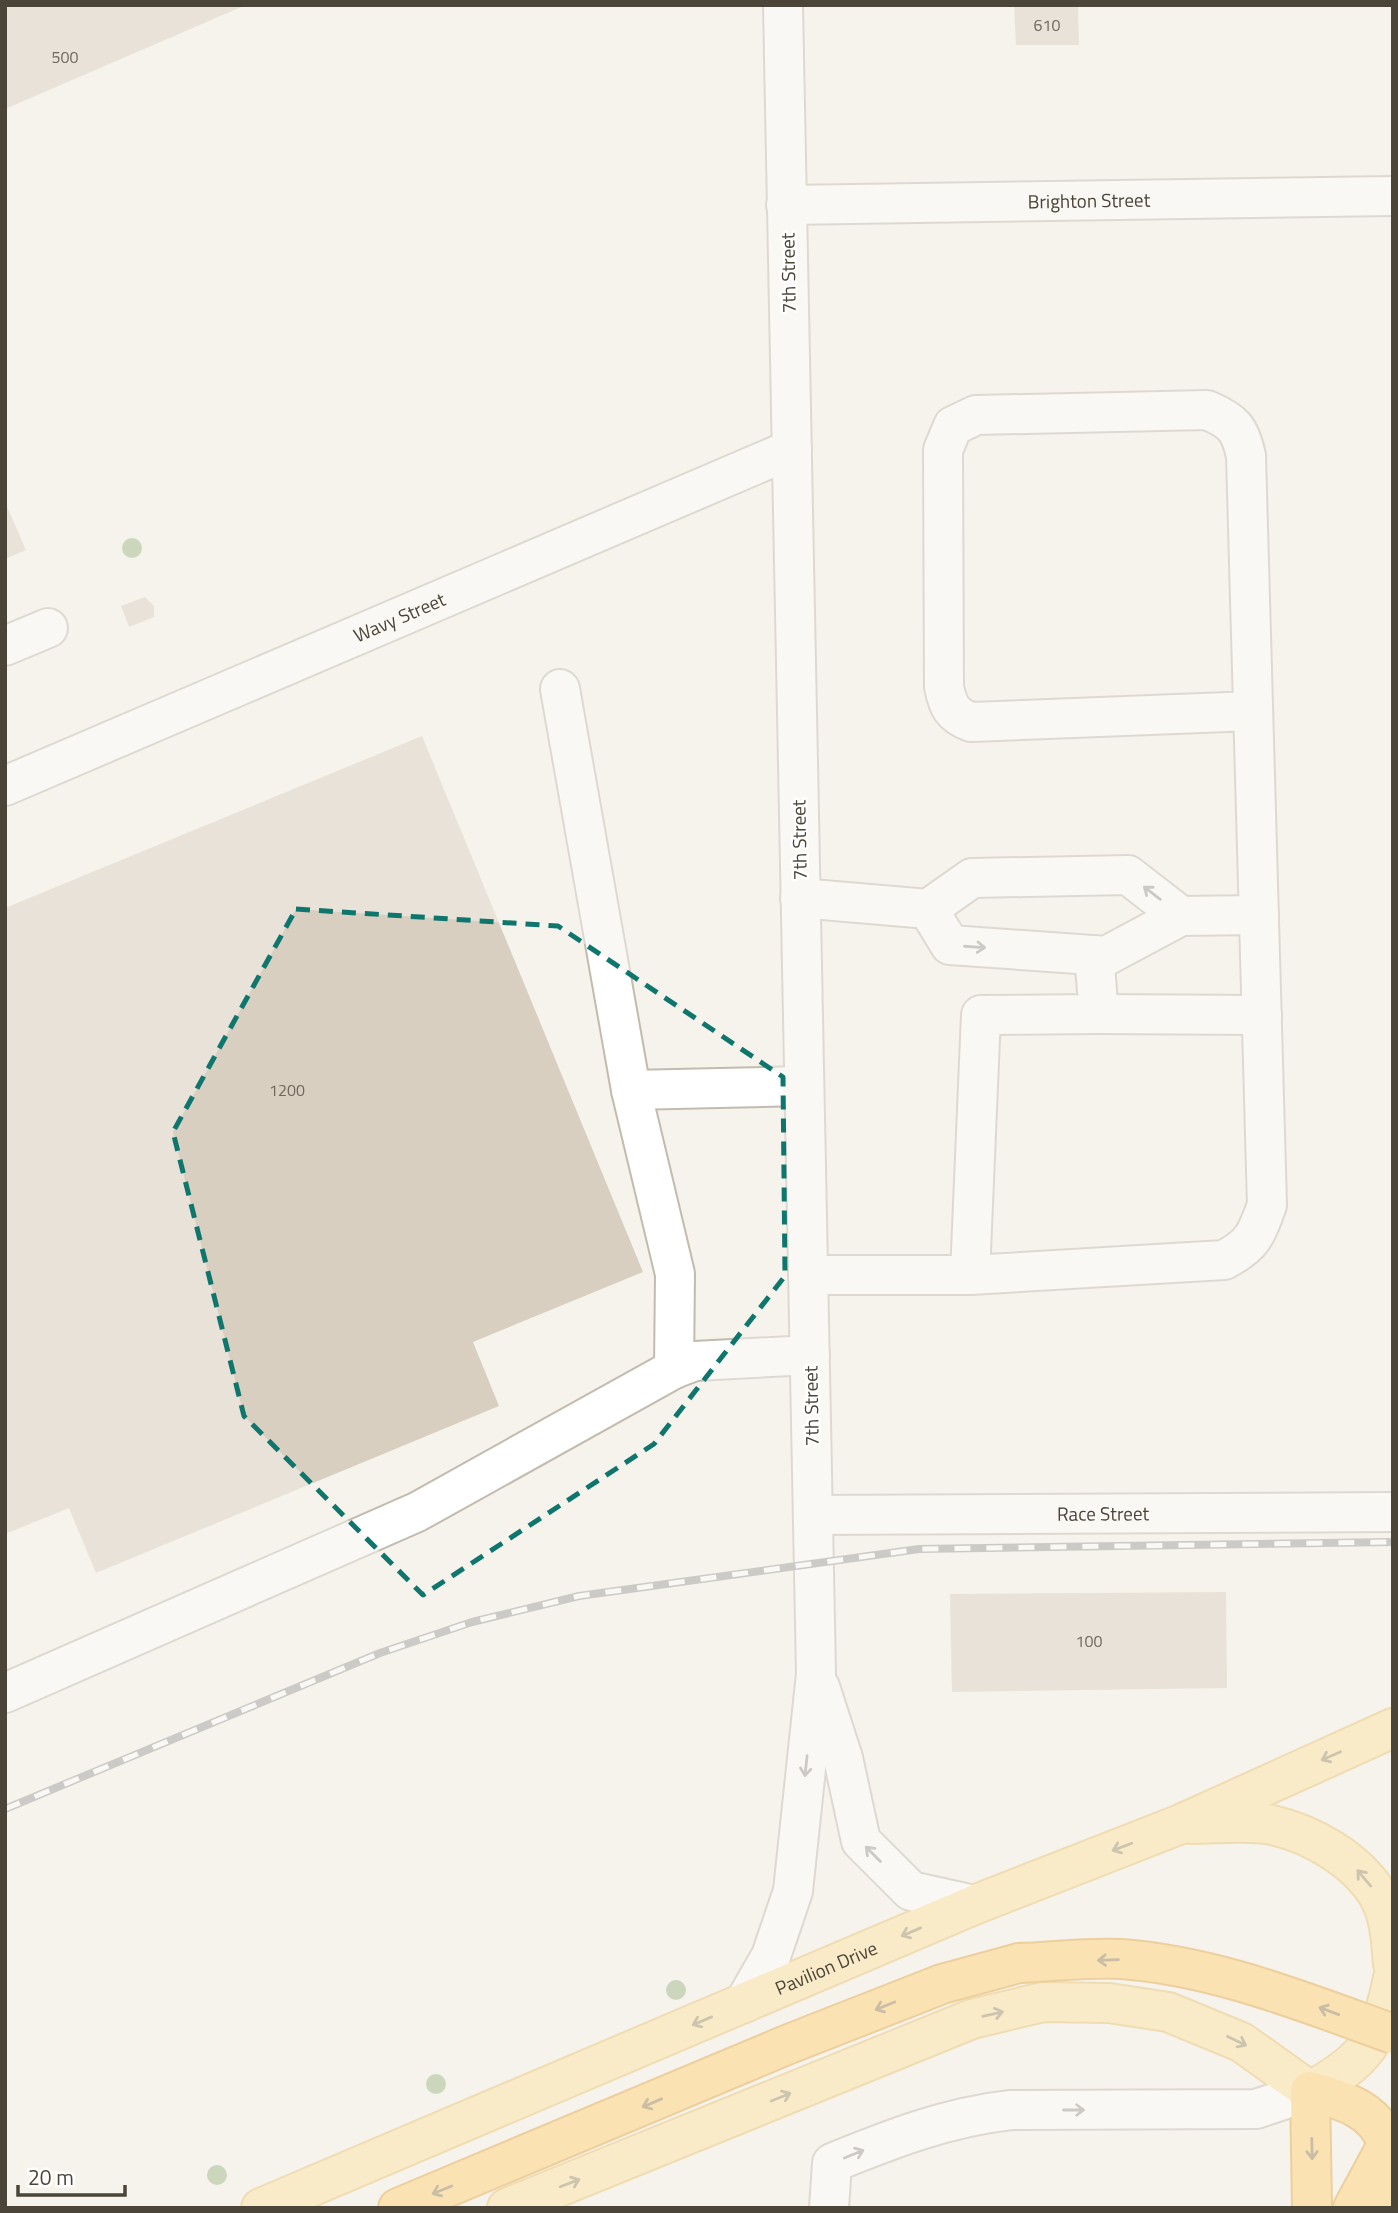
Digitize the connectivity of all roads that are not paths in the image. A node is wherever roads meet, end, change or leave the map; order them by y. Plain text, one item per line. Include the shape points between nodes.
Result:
1 (783, 5) edge
2 (1393, 196) edge
3 (786, 205) junction
4 (792, 449) junction
5 (48, 628) dead end
6 (5, 646) edge
7 (560, 689) dead end
8 (1253, 711) junction
9 (5, 786) edge
10 (800, 898) junction
11 (928, 909) junction
12 (1259, 915) junction
13 (1181, 916) junction
14 (1094, 955) junction
15 (1099, 1014) junction
16 (1262, 1015) junction
17 (804, 1086) junction
18 (631, 1090) junction
19 (808, 1275) junction
20 (970, 1275) junction
21 (810, 1355) junction
22 (674, 1369) junction
23 (1393, 1512) edge
24 (813, 1515) junction
25 (816, 1674) junction
26 (5, 1693) edge
27 (1393, 1728) edge
28 (1181, 1824) junction
29 (974, 1905) junction
30 (1393, 1964) edge
31 (1393, 1978) edge
32 (744, 2003) junction
33 (1393, 2034) edge
34 (1310, 2091) junction
35 (1390, 2138) edge
36 (261, 2208) edge
37 (398, 2208) edge
38 (507, 2208) edge
39 (828, 2208) edge
40 (1312, 2208) edge
41 (1353, 2208) edge
42 (1388, 2208) edge

1 - 3 street, 7th Street
2 - 3 street, Brighton Street
3 - 4 street, 7th Street
4 - 9 street, Wavy Street
4 - 10 street, 7th Street
5 - 6 street
7 - 18 street
8 - 8 street via 1246,457 1242,436 1228,419 1206,410 976,415 953,426 943,450 944,687 948,706 957,717 971,722
8 - 12 street
10 - 11 street
10 - 17 street, 7th Street
13 -> 11 street via 1128,875 972,878
11 -> 14 street via 950,945
12 - 13 street
12 - 16 street
13 - 14 street via 1106,956
14 - 15 street
15 - 16 street
15 - 20 street via 981,1015
16 - 20 street via 1266,1205 1246,1249 1224,1259
17 - 18 street
17 - 19 street, 7th Street
18 - 22 street via 675,1274
19 - 20 street
19 - 21 street, 7th Street
21 - 22 street via 695,1361
21 - 24 street, 7th Street
22 - 26 street via 417,1512
23 - 24 street, Race Street
24 - 25 street, 7th Street
29 -> 25 street, 7th Street via 911,1891 861,1841 843,1758
25 -> 32 street, 7th Street via 793,1891 771,1956
27 -> 28 main road, Pavilion Drive
28 -> 29 main road, Pavilion Drive
30 -> 28 main road via 1389,1924 1379,1896 1354,1867 1315,1840 1271,1825
29 -> 32 main road, Pavilion Drive
31 - 34 main road via 1387,2009 1373,2040 1347,2071
32 -> 36 main road, Pavilion Drive
33 -> 37 highway, bridge via 1202,1971 1119,1959 1019,1963 942,1984 789,2044
34 - 35 highway via 1354,2104
38 -> 34 main road via 972,2019 1043,2002 1109,2003 1168,2012 1241,2042
39 -> 34 street via 832,2163 916,2129 1011,2110 1255,2109
34 -> 40 highway
35 - 41 highway
35 - 42 highway

